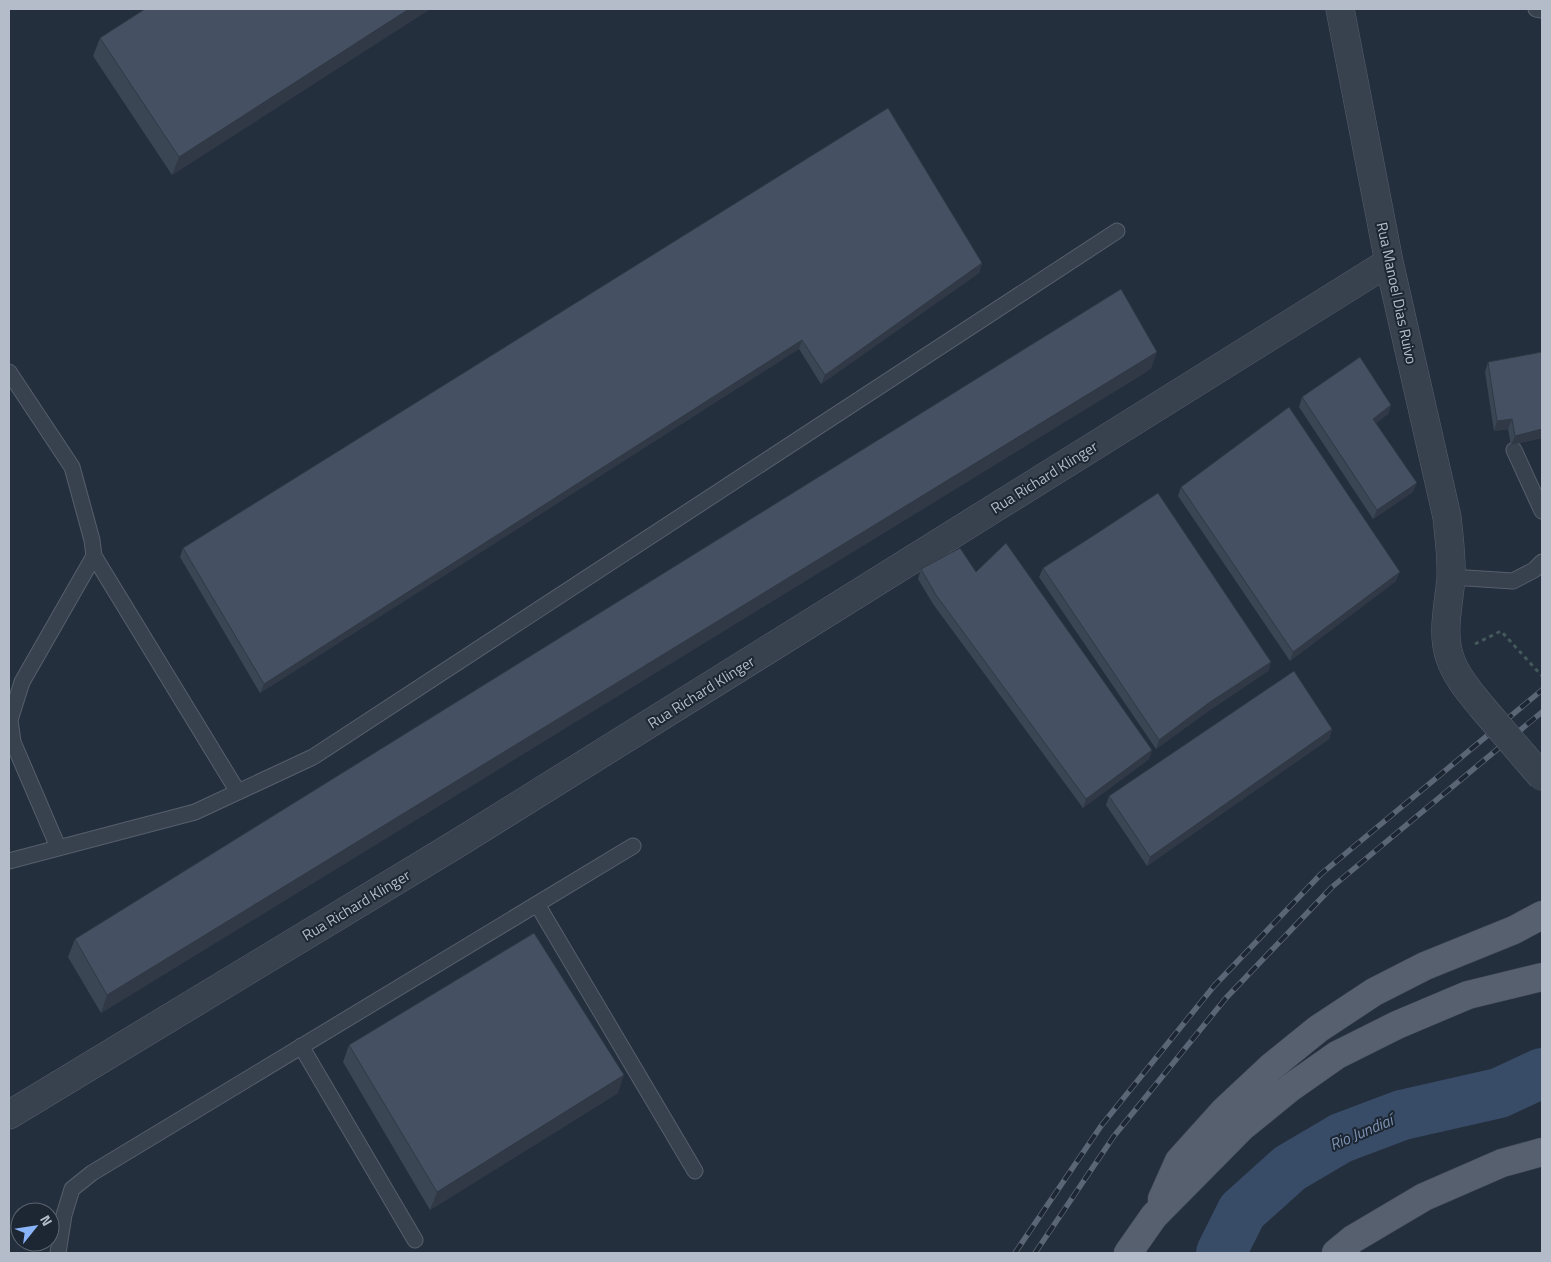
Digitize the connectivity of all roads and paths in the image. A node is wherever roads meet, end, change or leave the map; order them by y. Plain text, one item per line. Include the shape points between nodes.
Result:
1 (1340, 9) edge
2 (1536, 9) edge
3 (1542, 10) edge
4 (1117, 231) dead end
5 (1389, 262) junction
6 (9, 372) edge
7 (1514, 450) edge
8 (1542, 511) edge
9 (94, 556) junction
10 (1542, 562) edge
11 (1451, 577) junction
12 (1500, 631) dead end
13 (1542, 676) edge
14 (1542, 777) edge
15 (238, 792) junction
16 (633, 846) dead end
17 (58, 847) junction
18 (9, 861) edge
19 (537, 904) junction
20 (1542, 915) edge
21 (1542, 977) edge
22 (301, 1046) junction
23 (9, 1116) edge
24 (1542, 1152) edge
25 (695, 1171) dead end
26 (1154, 1216) junction
27 (415, 1240) dead end
28 (58, 1253) edge
29 (1128, 1253) edge
30 (1336, 1253) edge

1 - 5 street, Rua Manoel Dias Ruivo
2 - 3 lane
4 - 15 lane via 313,757
5 - 11 street, Rua Manoel Dias Ruivo via 1446,517
5 - 23 street, Rua Richard Klinger via 467,838
6 - 9 lane via 72,468
7 - 8 lane
9 - 15 lane
9 - 17 lane via 22,682 10,720 13,742
10 - 11 lane via 1513,581
11 - 14 street, Rua Manoel Dias Ruivo, bridge via 1445,638 1449,658 1463,684
12 - 13 path
15 - 17 lane via 195,812
16 - 19 lane
17 - 18 lane
19 - 22 lane
19 - 25 lane
20 - 26 main road via 1514,930 1425,966 1374,992 1318,1029 1224,1111 1179,1162
21 - 26 main road via 1468,995 1337,1055 1242,1127
22 - 27 lane
22 - 28 lane via 92,1173 72,1189
24 - 30 main road via 1502,1163 1424,1197 1353,1239
26 - 29 main road

